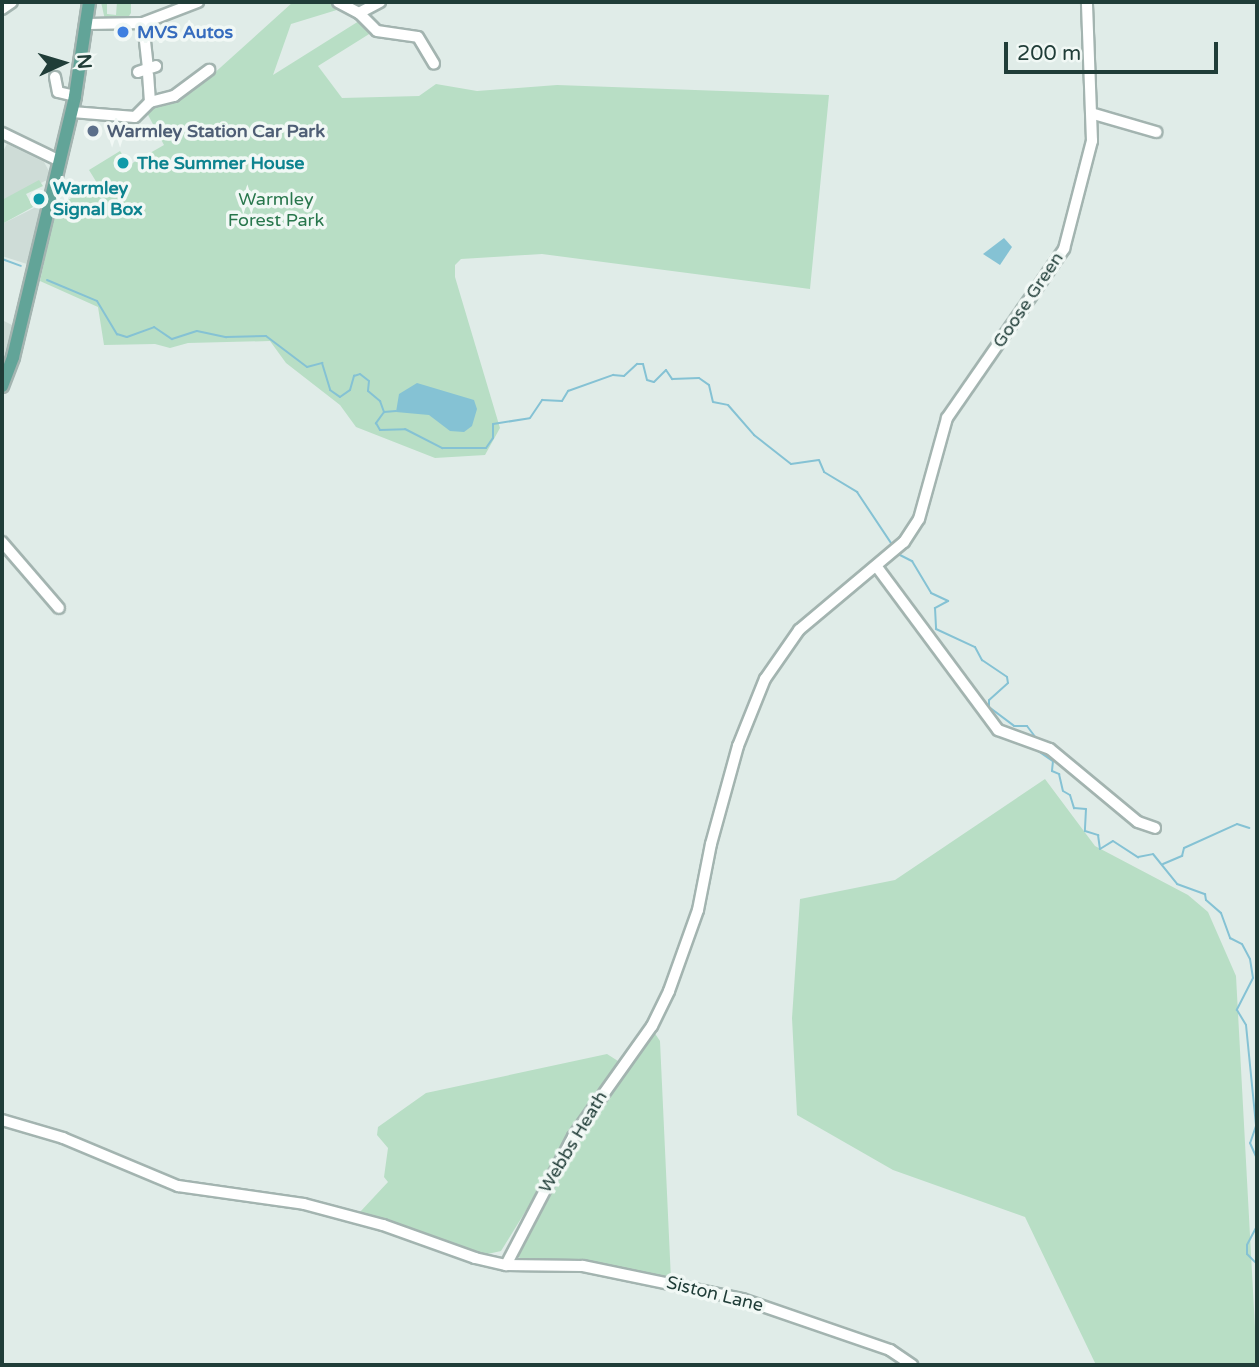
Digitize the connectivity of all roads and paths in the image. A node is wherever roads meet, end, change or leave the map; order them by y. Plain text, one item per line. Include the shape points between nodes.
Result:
1 (12, 2) edge
2 (89, 2) edge
3 (198, 2) edge
4 (338, 2) edge
5 (380, 2) edge
6 (1087, 2) edge
7 (2, 9) edge
8 (361, 15) junction
9 (143, 23) junction
10 (87, 24) junction
11 (434, 64) dead end
12 (209, 70) dead end
13 (55, 77) dead end
14 (75, 96) junction
15 (150, 102) junction
16 (72, 112) junction
17 (1094, 114) junction
18 (1156, 132) dead end
19 (2, 133) edge
20 (60, 161) junction
21 (2, 386) edge
22 (2, 542) edge
23 (877, 567) junction
24 (59, 608) dead end
25 (1155, 828) dead end
26 (2, 1120) edge
27 (506, 1265) junction
28 (912, 1365) edge

1 - 7 street
2 - 10 main road
3 - 9 street
4 - 8 street
5 - 8 street
6 - 17 street, Goose Green
8 - 11 street via 377,31 418,37
9 - 10 street
9 - 15 street
10 - 14 main road
12 - 15 street via 174,96
13 - 14 street via 58,92
14 - 16 main road
15 - 16 street via 135,117 124,119
16 - 20 main road
17 - 18 street
17 - 23 street, Goose Green via 1086,174 1063,249 947,418 919,519 904,542
19 - 20 street
20 - 21 main road
22 - 24 street
23 - 25 street via 998,730 1050,749 1138,822
23 - 27 street, Webbs Heath via 799,630 765,679 738,746 710,844 698,910 669,991 652,1026 573,1137
26 - 27 street via 63,1138 178,1186 304,1205
27 - 28 street, Siston Lane via 583,1266 742,1299 891,1350

